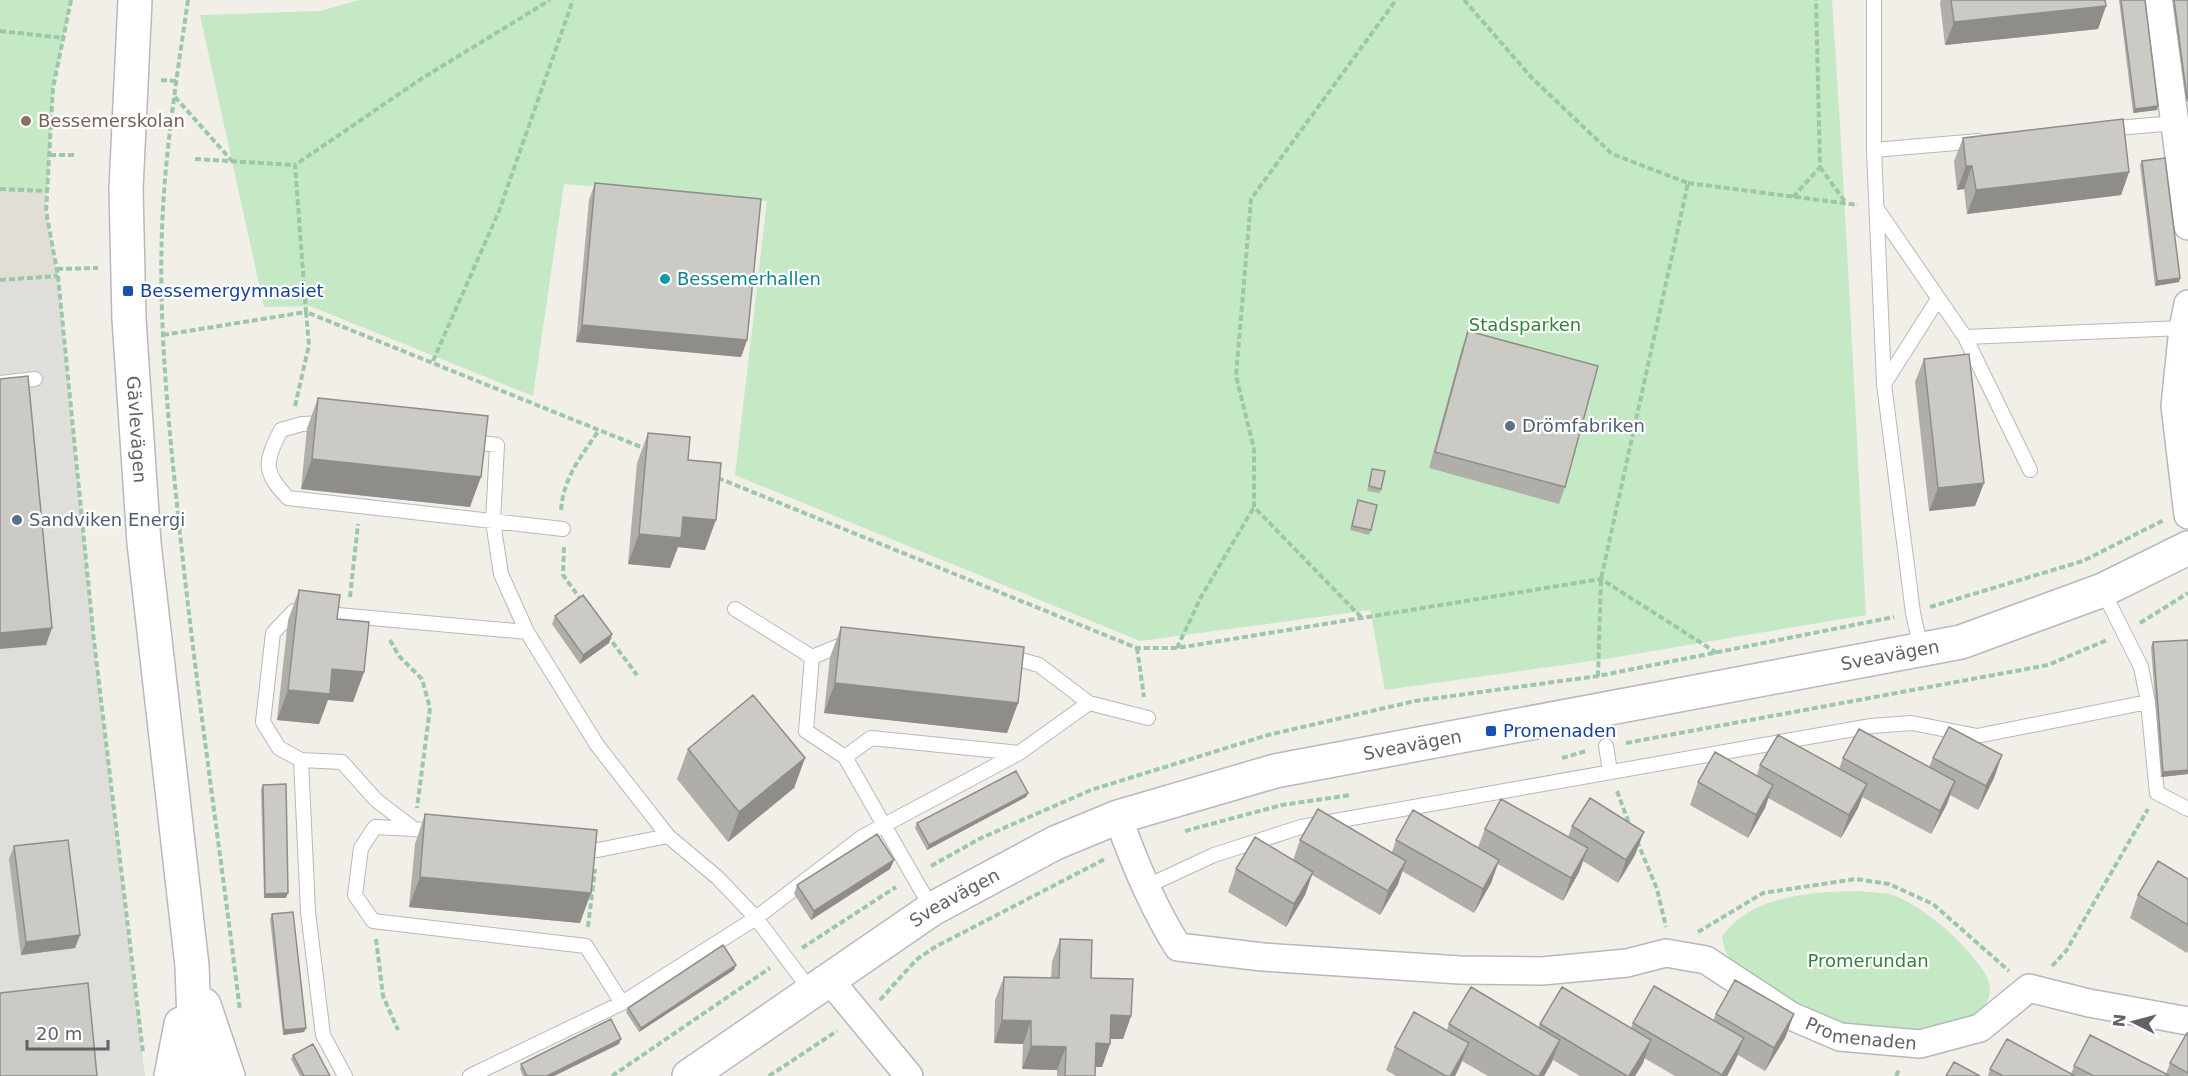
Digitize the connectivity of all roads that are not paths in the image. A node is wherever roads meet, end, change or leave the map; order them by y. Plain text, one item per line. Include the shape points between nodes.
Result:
1 (135, 0) edge
2 (1874, 0) edge
3 (2159, 0) edge
4 (2175, 123) junction
5 (2094, 130) edge
6 (1990, 140) edge
7 (1874, 150) junction
8 (1876, 208) junction
9 (2188, 226) edge
10 (1938, 299) junction
11 (2185, 316) edge
12 (1965, 337) junction
13 (35, 379) dead end
14 (0, 383) edge
15 (1884, 384) junction
16 (343, 424) edge
17 (450, 439) edge
18 (2030, 470) dead end
19 (2188, 515) edge
20 (493, 522) junction
21 (563, 529) road end
22 (2188, 548) edge
23 (2103, 590) junction
24 (735, 609) dead end
25 (527, 632) junction
26 (860, 638) edge
27 (1921, 650) junction
28 (993, 653) edge
29 (812, 657) junction
30 (2148, 702) junction
31 (1089, 703) junction
32 (1148, 718) road end
33 (1606, 746) road end
34 (1019, 753) junction
35 (845, 757) junction
36 (302, 760) junction
37 (1610, 771) junction
38 (2188, 809) edge
39 (886, 825) junction
40 (414, 829) junction
41 (1123, 832) junction
42 (449, 833) edge
43 (668, 836) junction
44 (563, 846) edge
45 (1145, 887) junction
46 (932, 909) junction
47 (756, 918) junction
48 (192, 966) junction
49 (820, 984) junction
50 (622, 1003) junction
51 (2188, 1021) edge
52 (158, 1069) edge
53 (196, 1076) edge
54 (218, 1076) edge
55 (228, 1076) edge
56 (345, 1076) edge
57 (470, 1076) edge
58 (689, 1076) edge
59 (909, 1076) edge

1 - 48 main road, Gävlevägen via 126,178 129,319 144,543
2 - 7 lane
3 - 4 street
4 - 5 lane
4 - 9 street
6 - 7 lane
7 - 8 lane
8 - 10 lane
8 - 15 lane
10 - 12 lane
10 - 15 lane
11 - 12 lane
11 - 19 street via 2175,406
12 - 18 lane
13 - 14 lane
15 - 27 lane via 1912,613
16 - 20 lane via 303,424 281,430 268,456 273,482 288,498
17 - 20 lane via 497,446
20 - 21 lane
20 - 25 lane via 501,574
22 - 23 main road, Sveavägen
23 - 27 main road, Sveavägen via 1961,642
23 - 30 lane via 2141,667
24 - 29 lane
25 - 36 lane via 294,611 273,633 263,722 279,748
25 - 43 lane via 597,745
26 - 29 lane
27 - 41 main road, Sveavägen via 1275,771
28 - 31 lane via 1040,666
29 - 35 lane via 806,730
30 - 37 lane via 1977,736 1912,723 1871,726
30 - 38 lane via 2157,792
31 - 32 lane
31 - 34 lane
33 - 37 lane
34 - 35 lane via 871,738
34 - 39 lane
35 - 39 lane
36 - 40 lane via 342,762 376,800
36 - 56 lane via 308,912 323,1035
37 - 45 lane via 1301,826 1215,855
39 - 46 lane
39 - 47 lane via 862,837
40 - 42 lane
40 - 50 lane via 375,827 361,848 355,895 373,921 586,946
41 - 45 street, Promenaden
41 - 46 main road, Sveavägen via 1055,843
43 - 44 lane via 598,850
43 - 47 lane via 718,878
45 - 51 street, Promenaden via 1178,947 1370,965 1542,971 1626,963 1665,953 1706,960 1791,1016 1840,1037 1920,1044 1980,1028 2029,988
46 - 49 main road, Sveavägen
47 - 49 lane
47 - 50 lane
48 - 52 main road
48 - 53 main road, Gävlevägen
48 - 54 main road, Gävlevägen
48 - 55 main road
49 - 58 main road, Sveavägen
49 - 59 street
50 - 57 lane

